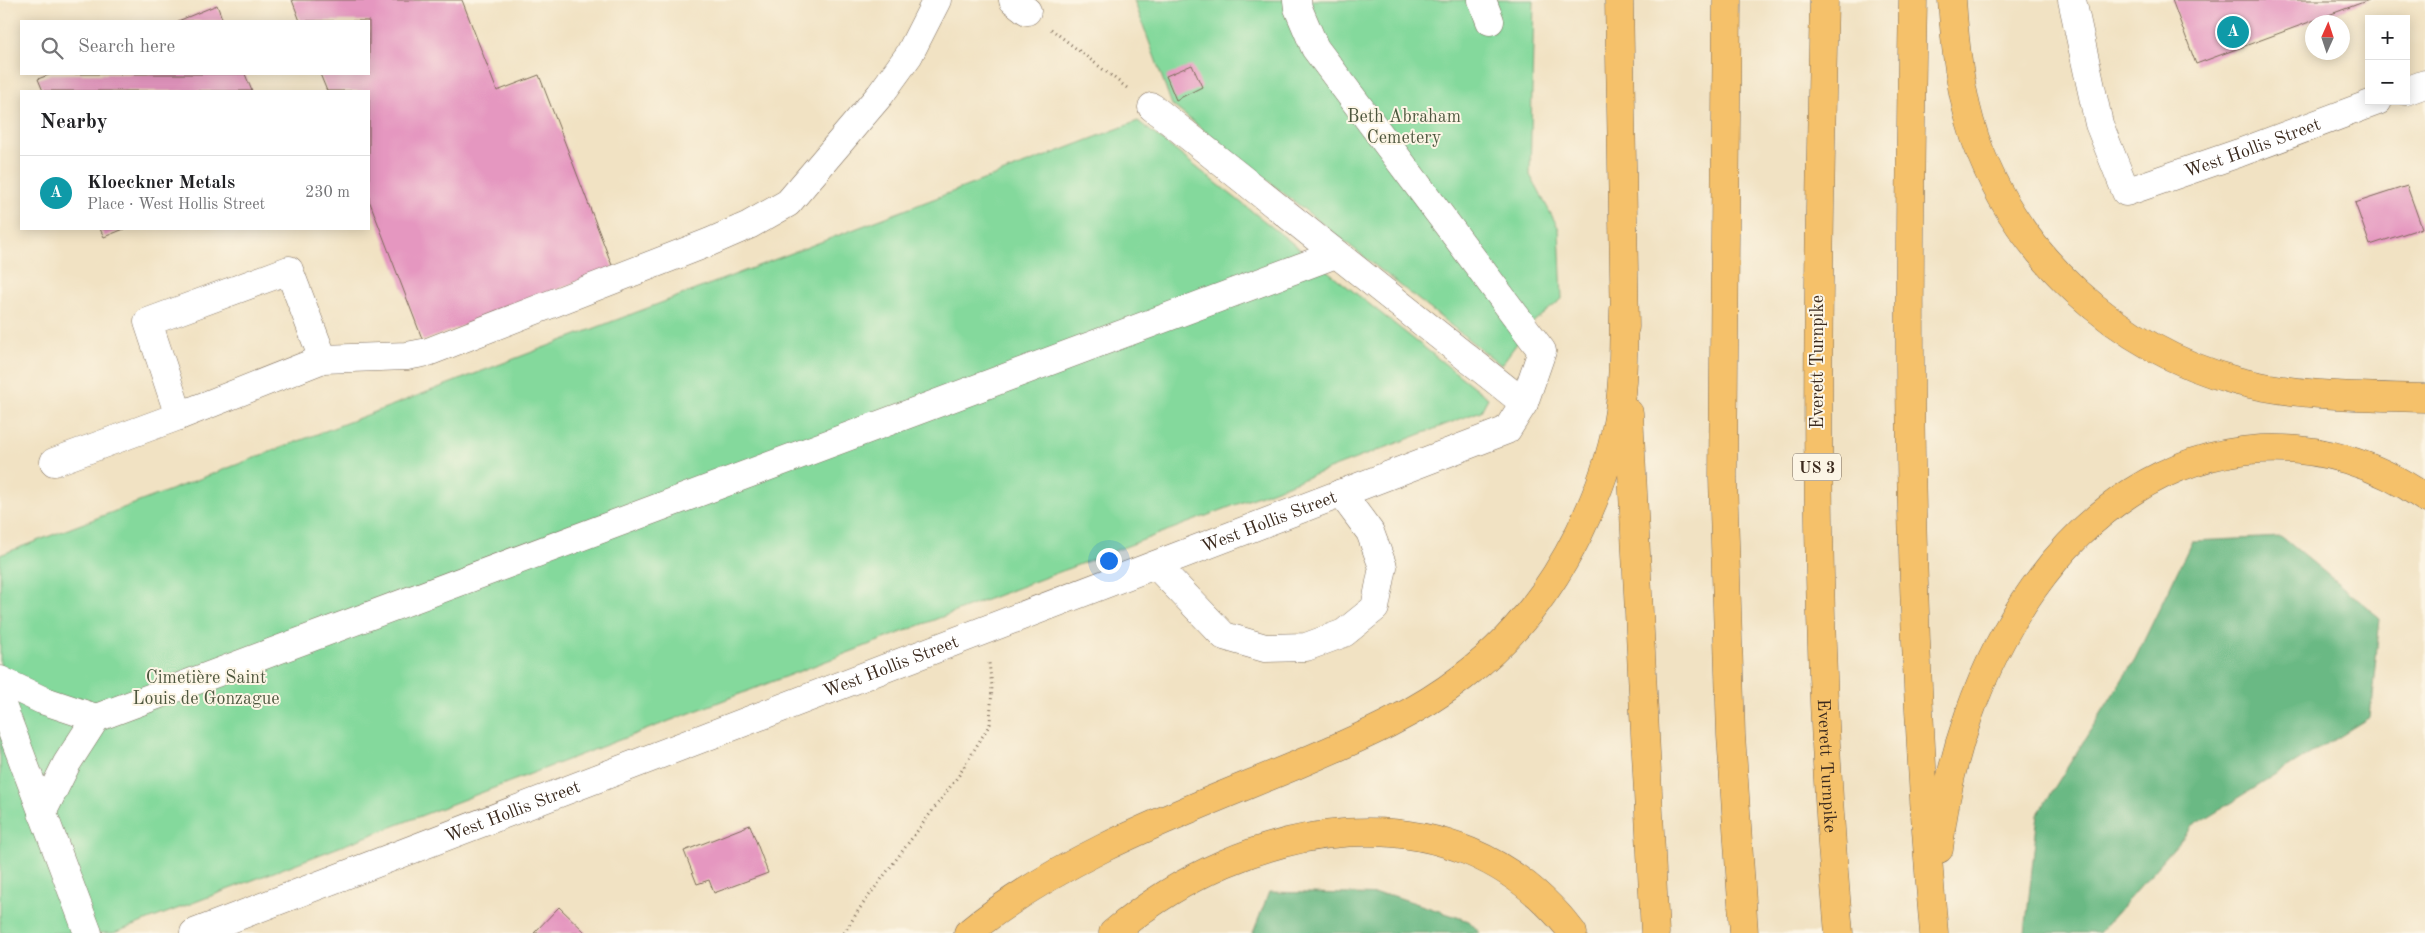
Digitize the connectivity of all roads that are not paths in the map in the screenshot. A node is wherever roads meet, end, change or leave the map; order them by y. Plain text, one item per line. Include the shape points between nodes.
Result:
1 (937, 0) edge
2 (1297, 0) edge
3 (1619, 0) edge
4 (1727, 0) edge
5 (1824, 0) edge
6 (1913, 0) edge
7 (1952, 0) edge
8 (2072, 0) edge
9 (2425, 84) edge
10 (2410, 90) edge
11 (2368, 105) edge
12 (1152, 106) road end
13 (1336, 254) junction
14 (1624, 310) junction
15 (323, 359) junction
16 (2425, 398) edge
17 (1524, 403) junction
18 (179, 416) junction
19 (54, 462) dead end
20 (1341, 493) junction
21 (2425, 498) edge
22 (1156, 565) junction
23 (0, 680) edge
24 (0, 700) edge
25 (96, 718) junction
26 (42, 813) junction
27 (88, 933) edge
28 (194, 933) edge
29 (968, 933) edge
30 (1113, 933) edge
31 (1573, 933) edge
32 (1656, 933) edge
33 (1744, 933) edge
34 (1839, 933) edge
35 (1935, 933) edge

1 - 15 street via 909,55 880,95 788,203 773,213 710,242 428,352 407,356
2 - 17 street, West Hollis Street via 1315,48 1542,351
3 - 14 highway
4 - 33 highway via 1723,478 1731,735
5 - 34 highway, Everett Turnpike / US 3 via 1817,487 1825,736
6 - 35 highway via 1910,432 1917,699
7 - 16 highway via 1964,96 1983,158 2026,234 2077,292 2140,340 2186,363 2235,380 2313,394
8 - 11 street, West Hollis Street via 2099,124 2126,192 2239,154
9 - 10 street
12 - 13 street
13 - 17 street
13 - 25 street
14 - 29 highway via 1618,421 1601,482 1570,551 1548,587 1523,621 1496,649 1463,677 1393,721 1108,845 1006,904
14 - 32 highway
15 - 18 street
15 - 18 street via 289,270 148,322
17 - 20 street, West Hollis Street via 1507,430
18 - 19 street
20 - 22 street, West Hollis Street
20 - 22 street via 1370,532 1383,566 1375,608 1344,633 1306,647 1265,648 1224,636
21 - 35 highway via 2387,475 2348,460 2269,449 2228,453 2187,464 2148,481 2099,515 2053,564 2021,608 1969,715 1945,800
22 - 28 street, West Hollis Street
23 - 25 street via 42,700
24 - 26 street
25 - 26 street via 67,763
26 - 27 street
30 - 31 highway via 1157,899 1225,862 1295,841 1370,831 1421,836 1488,859 1532,888

